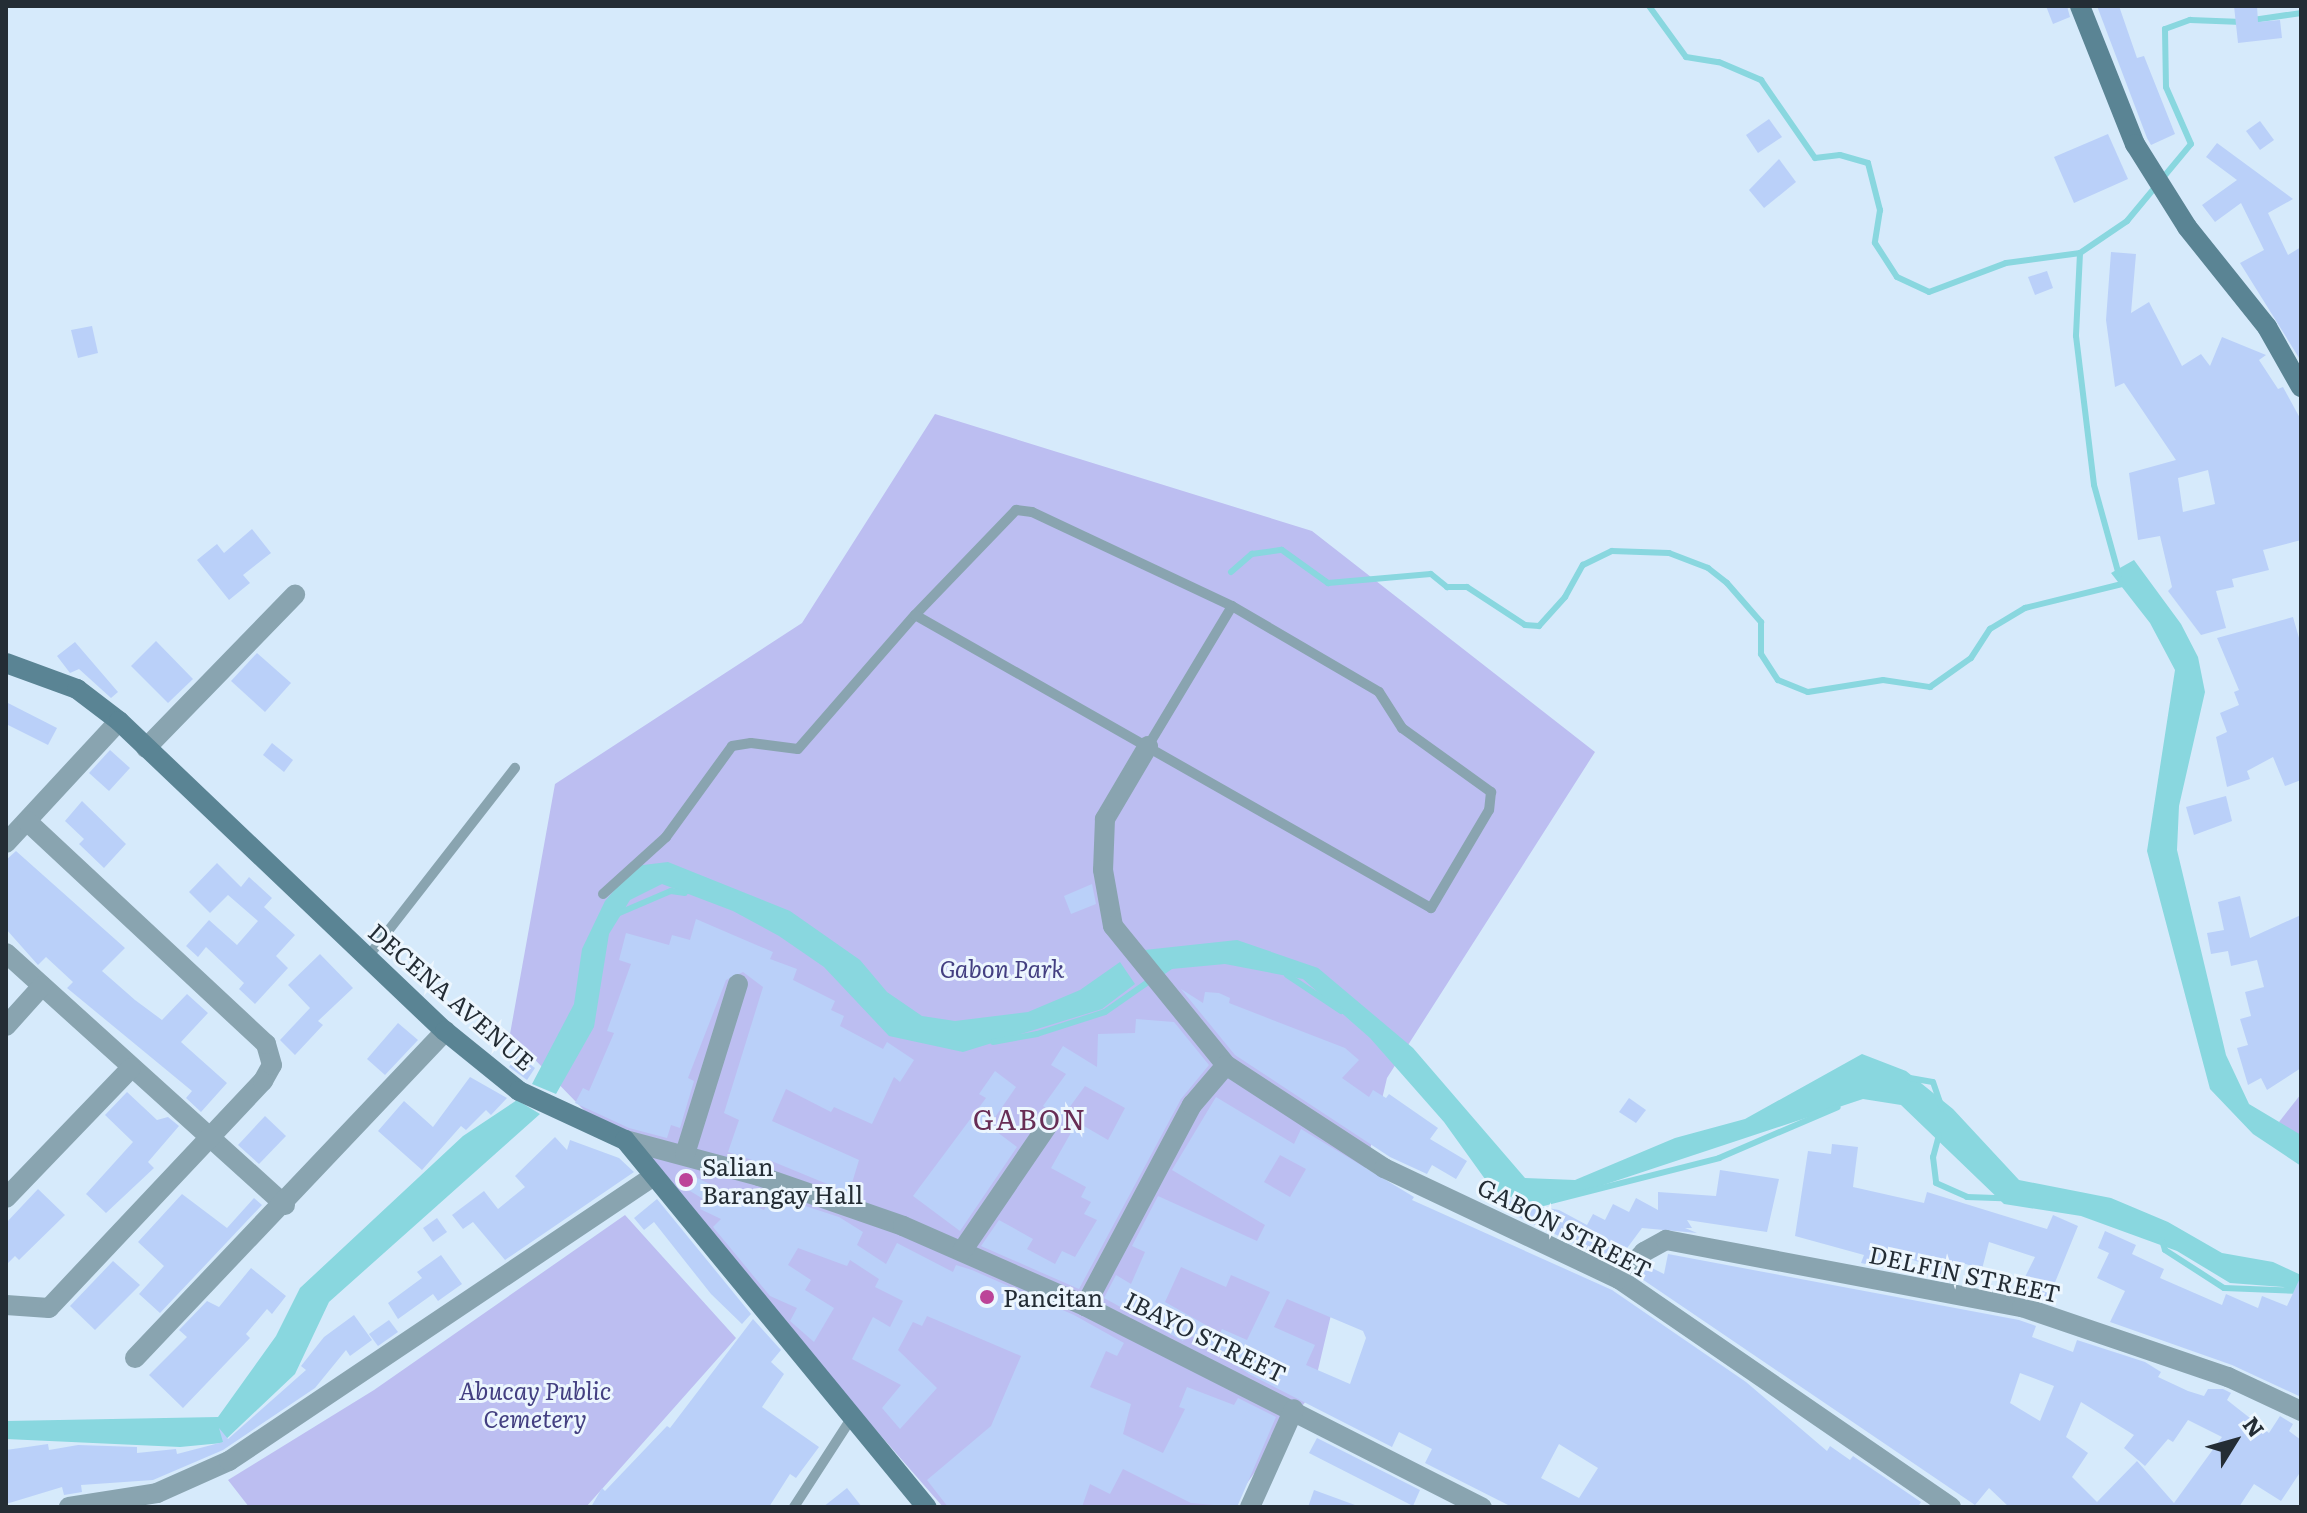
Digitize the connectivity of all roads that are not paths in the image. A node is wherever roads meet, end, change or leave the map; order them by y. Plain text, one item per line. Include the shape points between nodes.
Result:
1 (2080, 6) edge
2 (2301, 387) edge
3 (295, 595) dead end
4 (1232, 606) junction
5 (915, 615) junction
6 (6, 663) edge
7 (119, 721) junction
8 (1148, 746) junction
9 (146, 748) junction
10 (515, 768) dead end
11 (27, 821) junction
12 (6, 843) edge
13 (603, 894) dead end
14 (6, 953) edge
15 (367, 958) junction
16 (738, 984) dead end
17 (42, 986) junction
18 (6, 1026) edge
19 (445, 1031) junction
20 (1226, 1065) junction
21 (131, 1068) junction
22 (1048, 1125) dead end
23 (206, 1139) junction
24 (625, 1140) junction
25 (685, 1154) junction
26 (654, 1176) junction
27 (6, 1198) edge
28 (285, 1205) junction
29 (962, 1251) junction
30 (1619, 1279) junction
31 (6, 1305) edge
32 (1085, 1306) junction
33 (135, 1358) dead end
34 (1294, 1409) junction
35 (2301, 1411) edge
36 (851, 1419) junction
37 (69, 1507) edge
38 (794, 1507) edge
39 (926, 1507) edge
40 (1250, 1507) edge
41 (1482, 1507) edge
42 (1951, 1507) edge

1 - 2 main road via 2135,144 2187,227 2267,327
3 - 9 street
4 - 5 lane via 1032,512 1016,510
4 - 8 lane
4 - 8 lane via 1379,692 1402,728 1491,792 1489,810 1431,908
5 - 8 lane
5 - 13 lane via 798,749 732,746 666,837
6 - 7 main road, DECENA AVENUE via 77,689
7 - 9 main road, DECENA AVENUE
7 - 11 street
8 - 20 street, GABON STREET via 1105,819 1103,870 1113,926 1163,995
9 - 15 main road, DECENA AVENUE
10 - 15 lane
11 - 12 street
11 - 23 street via 266,1044 272,1065 263,1081
14 - 17 street
15 - 19 main road, DECENA AVENUE
16 - 25 street
17 - 18 street
17 - 21 street
19 - 24 main road, DECENA AVENUE via 519,1091
19 - 28 street
20 - 30 street, GABON STREET via 1384,1168
20 - 32 street via 1192,1105
21 - 23 street
21 - 27 street
22 - 29 street
23 - 28 street
23 - 31 street via 49,1308
24 - 25 street, IBAYO STREET
24 - 26 main road, DECENA AVENUE
25 - 29 street, IBAYO STREET via 903,1226
26 - 36 main road, DECENA AVENUE
26 - 37 street via 229,1461 157,1493
28 - 33 street
29 - 32 street, IBAYO STREET
30 - 35 street, DELFIN STREET via 1644,1252 1666,1240 2022,1307 2228,1377
30 - 42 street, GABON STREET
32 - 34 street, IBAYO STREET
34 - 40 street
34 - 41 street, IBAYO STREET
36 - 38 lane
36 - 39 main road, DECENA AVENUE

